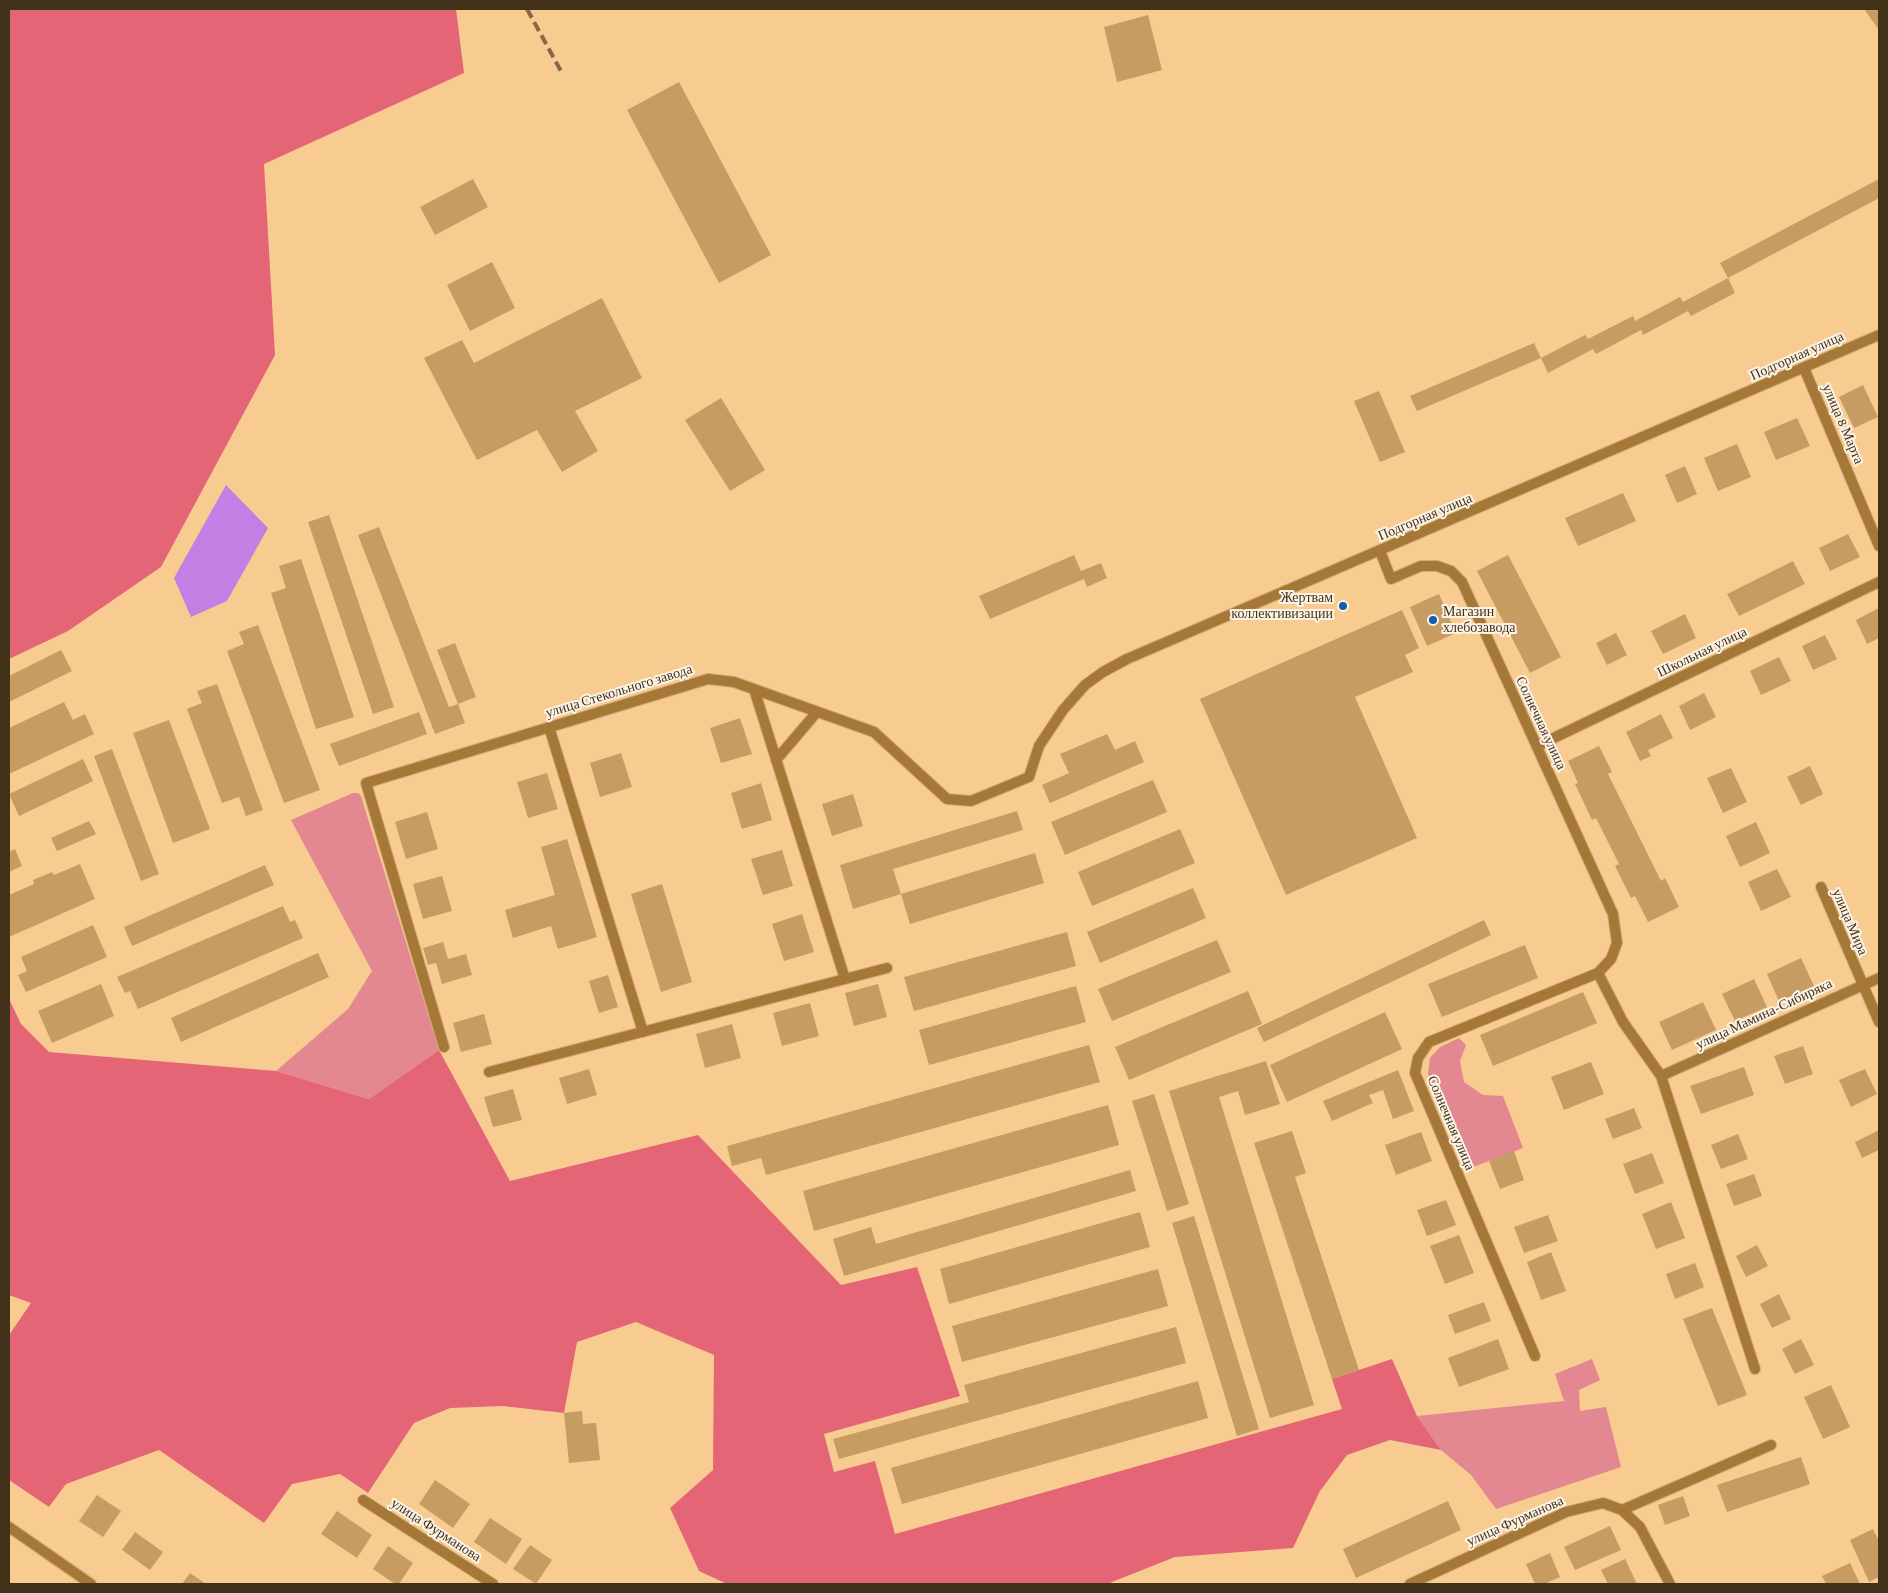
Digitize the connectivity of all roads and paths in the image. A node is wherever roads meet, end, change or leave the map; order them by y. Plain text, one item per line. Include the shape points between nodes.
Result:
1 (1879, 335) edge
2 (1804, 368) junction
3 (1879, 546) edge
4 (1380, 551) junction
5 (1879, 582) edge
6 (754, 689) junction
7 (817, 712) junction
8 (549, 727) junction
9 (1537, 746) junction
10 (776, 760) junction
11 (1029, 777) joint
12 (1821, 887) dead end
13 (887, 968) dead end
14 (1598, 973) junction
15 (845, 978) junction
16 (1879, 978) edge
17 (1862, 985) junction
18 (1879, 1022) edge
19 (642, 1032) junction
20 (444, 1047) dead end
21 (489, 1072) dead end
22 (1661, 1076) junction
23 (1535, 1356) dead end
24 (1755, 1370) dead end
25 (1771, 1445) dead end
26 (364, 1500) dead end
27 (1622, 1510) junction
28 (9, 1527) edge
29 (91, 1584) edge
30 (493, 1584) edge
31 (1410, 1584) edge
32 (1670, 1584) edge

1 - 2 street, Подгорная улица
2 - 3 street, улица 8 Марта
2 - 4 street, Подгорная улица
4 - 9 street, Солнечная улица via 1391,579 1421,566 1437,566 1450,571 1462,582
4 - 11 street, Подгорная улица via 1103,672 1063,710 1039,746
5 - 9 street, Школьная улица
6 - 7 street, улица Стекольного завода
6 - 8 street, улица Стекольного завода via 734,682 708,679
6 - 10 street
7 - 10 street
7 - 11 street, улица Стекольного завода via 874,732 947,799 971,800
8 - 19 street
8 - 20 street, улица Стекольного завода via 366,783
9 - 14 street, Солнечная улица via 1613,914 1617,943 1611,959
10 - 15 street
12 - 17 street, улица Мира
13 - 15 street
14 - 22 street via 1623,1022
14 - 23 street, Солнечная улица via 1429,1042 1418,1058 1415,1073
15 - 19 street
16 - 17 street, улица Мамина-Сибиряка
17 - 18 street, улица Мира
17 - 22 street, улица Мамина-Сибиряка
19 - 21 street
22 - 24 street
25 - 27 street
26 - 30 street, улица Фурманова
27 - 31 street, улица Фурманова via 1603,1503 1566,1512
27 - 32 street via 1640,1527
28 - 29 street

